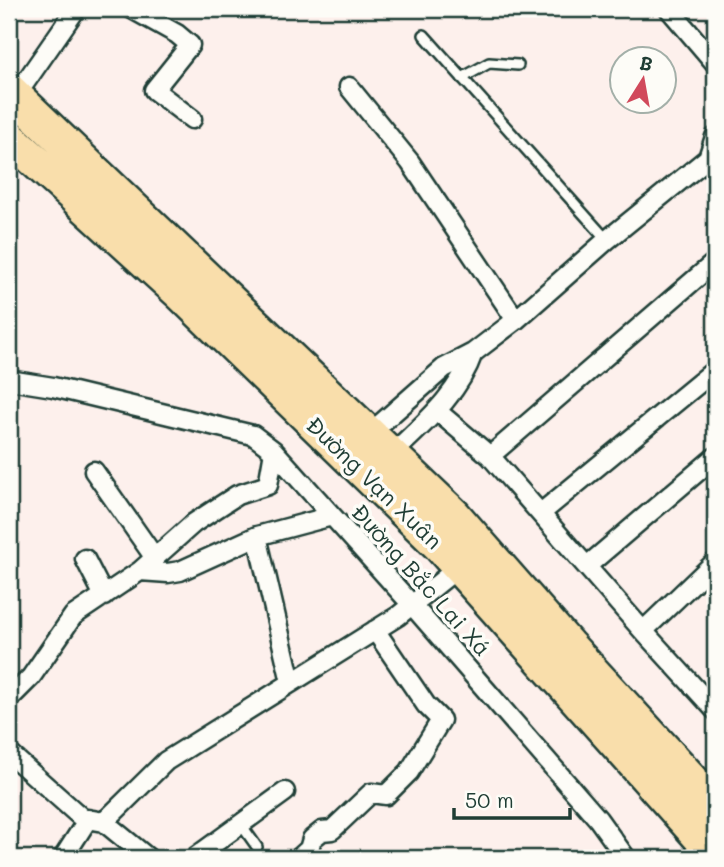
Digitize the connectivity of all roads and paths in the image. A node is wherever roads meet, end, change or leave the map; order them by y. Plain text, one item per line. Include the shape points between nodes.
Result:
1 (76, 9) edge
2 (132, 9) edge
3 (669, 9) edge
4 (155, 14) edge
5 (424, 35) dead end
6 (715, 63) edge
7 (518, 65) dead end
8 (462, 78) junction
9 (349, 87) dead end
10 (12, 93) edge
11 (192, 118) dead end
12 (9, 137) edge
13 (715, 137) edge
14 (712, 161) edge
15 (607, 240) junction
16 (715, 262) edge
17 (516, 320) junction
18 (473, 353) junction
19 (715, 370) edge
20 (9, 380) edge
21 (437, 411) junction
22 (380, 445) junction
23 (274, 451) junction
24 (490, 456) junction
25 (715, 457) edge
26 (94, 471) dead end
27 (541, 513) junction
28 (332, 516) junction
29 (257, 536) junction
30 (155, 558) junction
31 (85, 559) dead end
32 (715, 562) edge
33 (587, 566) junction
34 (459, 567) junction
35 (140, 571) junction
36 (104, 596) junction
37 (413, 606) junction
38 (375, 630) junction
39 (643, 631) junction
40 (291, 682) junction
41 (9, 699) edge
42 (715, 710) edge
43 (9, 752) edge
44 (285, 792) dead end
45 (715, 805) edge
46 (96, 820) junction
47 (240, 823) junction
48 (257, 847) dead end
49 (715, 854) edge
50 (63, 858) edge
51 (148, 858) edge
52 (194, 858) edge
53 (299, 858) edge
54 (626, 858) edge

1 - 10 street
2 - 4 street
3 - 6 street
4 - 11 street via 190,45 154,90
5 - 8 lane
7 - 8 lane via 488,63
8 - 15 lane
9 - 17 street via 410,162
10 - 22 highway, Đường Vạn Xuân
12 - 34 highway, Đường Vạn Xuân via 179,292
13 - 14 street
14 - 15 street
15 - 17 street
16 - 24 street
17 - 18 street
18 - 21 street via 466,373
18 - 22 street via 444,368
19 - 27 street
20 - 23 street, Đường Bắc Lai Xá via 253,435
21 - 22 street
21 - 24 street
22 - 45 highway, Đường Vạn Xuân via 454,515
23 - 28 street, Đường Bắc Lai Xá
23 - 30 street via 268,485 237,495 194,523
24 - 27 street
25 - 33 street
26 - 30 street
27 - 33 street
28 - 29 street
28 - 37 street, Đường Bắc Lai Xá
29 - 35 street via 180,571
29 - 40 street
30 - 35 street
31 - 36 street
32 - 39 street
33 - 39 street
34 - 37 street
34 - 49 highway, Đường Vạn Xuân
35 - 36 street
36 - 41 street via 73,616 31,677
37 - 38 street
37 - 54 street, Đường Bắc Lai Xá via 598,818
38 - 40 street
38 - 53 street via 441,720 409,772 386,795 371,793 332,830 312,839
39 - 42 street
40 - 46 street via 166,761
43 - 46 street via 82,818
44 - 47 street
46 - 50 street
46 - 51 street
47 - 48 lane
47 - 52 street

